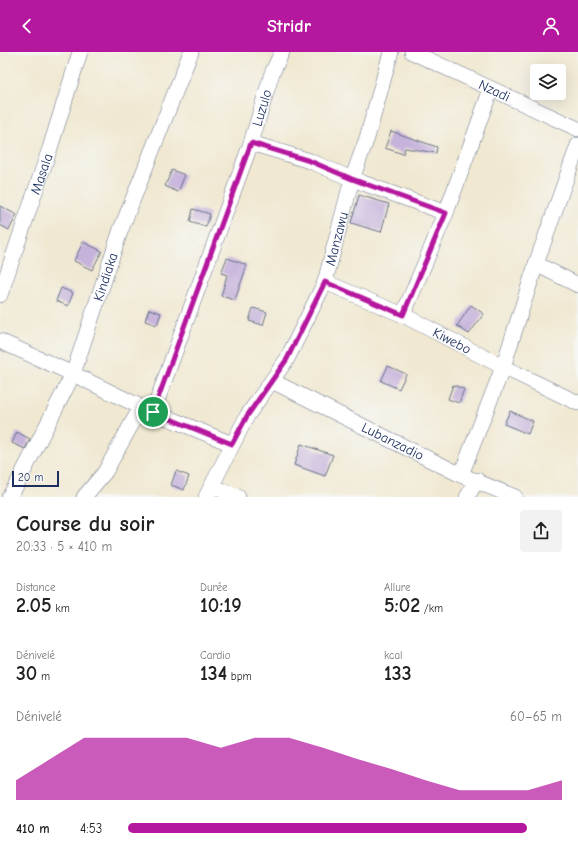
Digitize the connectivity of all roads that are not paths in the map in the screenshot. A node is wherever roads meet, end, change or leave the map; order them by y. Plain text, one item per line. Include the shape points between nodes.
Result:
1 (80, 52) edge
2 (191, 52) edge
3 (282, 52) edge
4 (391, 52) edge
5 (412, 52) edge
6 (491, 89) junction
7 (578, 128) edge
8 (251, 143) junction
9 (578, 145) edge
10 (352, 179) junction
11 (446, 213) junction
12 (536, 264) junction
13 (325, 282) junction
14 (578, 285) edge
15 (0, 295) edge
16 (403, 315) junction
17 (0, 341) edge
18 (503, 367) junction
19 (73, 374) junction
20 (272, 381) junction
21 (578, 402) edge
22 (147, 410) junction
23 (232, 444) junction
24 (461, 474) junction
25 (477, 480) junction
26 (209, 491) edge
27 (9, 497) edge
28 (84, 497) edge
29 (238, 497) edge
30 (467, 497) edge
31 (515, 497) edge

1 - 15 street, Masala
2 - 19 street, Kindiaka via 120,232
3 - 8 street, Luzulo via 272,73
4 - 10 street, Manzawu via 367,138
5 - 6 street, Nzadi
6 - 7 street, Nzadi
6 - 11 street
8 - 10 street via 310,161
8 - 22 street, Luzulo
9 - 12 street
10 - 11 street
10 - 13 street, Manzawu
11 - 16 street
12 - 14 street
12 - 18 street
13 - 16 street, Kiwebo
13 - 20 street, Manzawu via 287,359
16 - 18 street, Kiwebo
17 - 19 street
18 - 21 street, Kiwebo
18 - 24 street
19 - 22 street
19 - 27 street, Kindiaka
20 - 23 street, Manzawu via 247,416
20 - 24 street, Lubanzadio
22 - 23 street
22 - 28 street, Luzulo via 105,472
23 - 26 street, Manzawu
24 - 25 street, Lubanzadio
25 - 30 street
25 - 31 street, Lubanzadio
26 - 29 street

